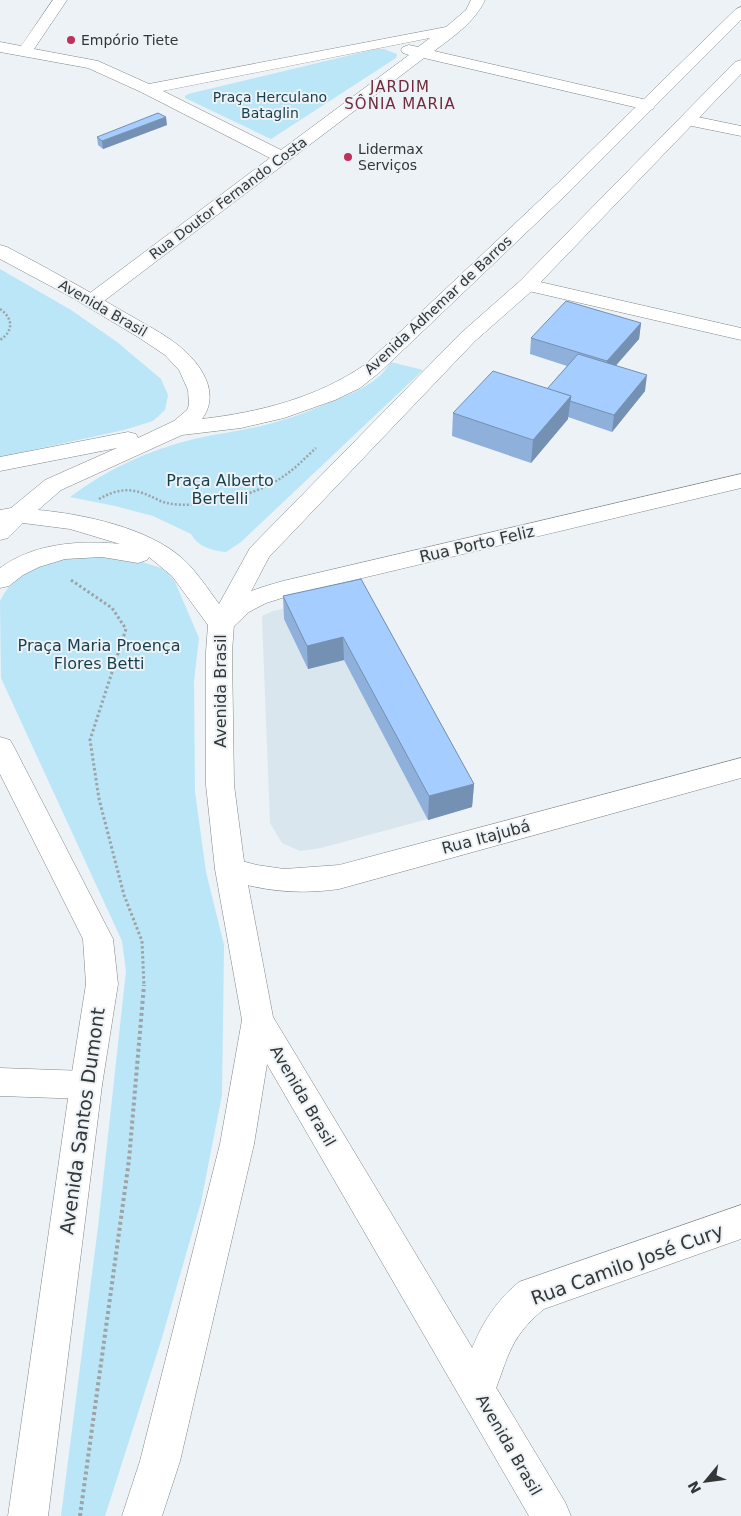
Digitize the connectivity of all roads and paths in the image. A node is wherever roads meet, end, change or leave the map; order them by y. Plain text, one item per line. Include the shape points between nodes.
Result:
1 (60, 0) edge
2 (478, 0) edge
3 (741, 12) edge
4 (451, 30) junction
5 (381, 44) junction
6 (0, 47) edge
7 (25, 51) junction
8 (421, 53) junction
9 (741, 65) edge
10 (147, 89) junction
11 (647, 105) junction
12 (688, 120) junction
13 (741, 131) edge
14 (282, 158) junction
15 (0, 251) edge
16 (527, 285) junction
17 (92, 300) junction
18 (0, 310) edge
19 (741, 334) edge
20 (0, 340) edge
21 (177, 429) junction
22 (322, 442) dead end
23 (0, 464) edge
24 (741, 482) edge
25 (8, 515) edge
26 (59, 521) junction
27 (0, 533) edge
28 (173, 563) junction
29 (0, 580) edge
30 (221, 624) junction
31 (0, 747) edge
32 (741, 768) edge
33 (230, 869) junction
34 (258, 1020) junction
35 (0, 1082) edge
36 (86, 1084) junction
37 (741, 1222) edge
38 (477, 1390) junction
39 (28, 1516) edge
40 (142, 1516) edge
41 (550, 1516) edge

1 - 7 main road
2 - 4 main road, Rua Doutor Fernando Costa via 472,12
3 - 11 main road, Avenida Adhemar de Barros
4 - 5 main road
4 - 8 main road, Rua Doutor Fernando Costa
5 - 8 main road
5 - 10 main road
6 - 7 main road
7 - 10 main road via 92,64
8 - 11 main road
8 - 14 main road, Rua Doutor Fernando Costa
9 - 12 main road
10 - 14 main road
11 - 21 main road, Avenida Adhemar de Barros via 416,328 352,383 276,413
12 - 13 main road
12 - 16 main road
14 - 17 main road, Rua Doutor Fernando Costa
15 - 17 main road, Avenida Brasil
16 - 19 main road
16 - 30 main road via 468,337 260,553
17 - 21 main road, Avenida Brasil via 158,340 180,358 194,377 200,405 193,417
18 - 20 path via 12,325 10,332
21 - 23 main road
21 - 25 main road, Avenida Adhemar de Barros via 53,486
22 - 26 path via 277,482 254,492 210,501 167,503 128,488 114,491
24 - 30 main road, Rua Porto Feliz via 292,587 257,597 240,606
25 - 26 main road
25 - 27 main road
26 - 28 main road via 79,523 144,544
28 - 29 main road via 127,552 74,550 31,562
28 - 30 main road
30 - 33 main road, Avenida Brasil via 220,785
31 - 36 main road, Avenida Santos Dumont via 98,939 102,984
32 - 33 main road, Rua Itajubá via 339,878 271,881
33 - 34 main road, Avenida Brasil
34 - 38 main road, Avenida Brasil
34 - 40 main road via 235,1154 160,1461
35 - 36 main road
36 - 39 main road, Avenida Santos Dumont
37 - 38 main road, Rua Camilo José Cury via 532,1295 517,1306 496,1335
38 - 41 main road, Avenida Brasil

